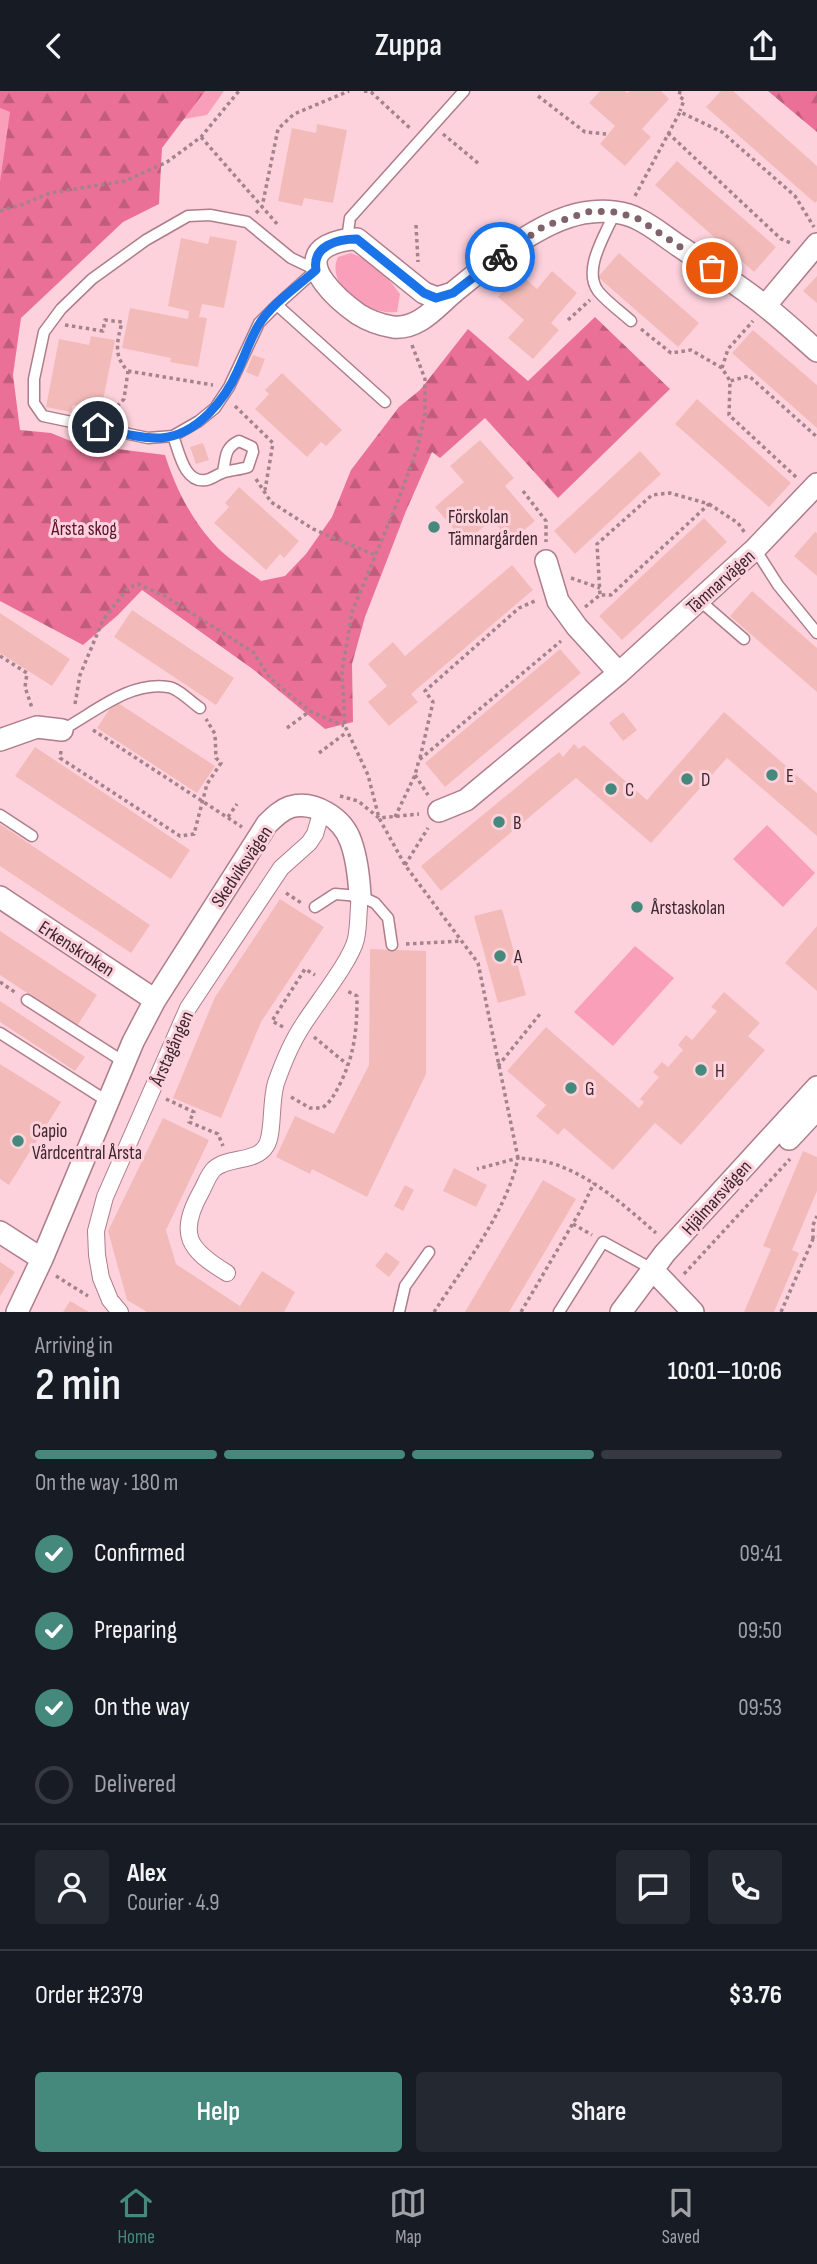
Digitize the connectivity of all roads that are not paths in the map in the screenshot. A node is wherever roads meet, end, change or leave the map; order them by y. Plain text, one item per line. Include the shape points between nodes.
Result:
1 (464, 91) edge
2 (620, 213) junction
3 (347, 239) junction
4 (814, 248) edge
5 (316, 270) junction
6 (453, 293) junction
7 (277, 305) junction
8 (765, 306) junction
9 (632, 321) road end
10 (817, 351) edge
11 (385, 402) dead end
12 (173, 436) junction
13 (223, 472) junction
14 (814, 487) edge
15 (755, 549) junction
16 (546, 561) road end
17 (699, 600) junction
18 (817, 632) edge
19 (744, 639) dead end
20 (619, 673) junction
21 (200, 708) road end
22 (67, 722) joint
23 (0, 740) edge
24 (322, 810) junction
25 (439, 811) road end
26 (0, 815) edge
27 (32, 836) dead end
28 (360, 896) junction
29 (0, 897) edge
30 (315, 907) dead end
31 (391, 945) road end
32 (27, 1000) dead end
33 (155, 1000) junction
34 (0, 1033) edge
35 (124, 1062) junction
36 (817, 1087) edge
37 (107, 1101) junction
38 (817, 1109) edge
39 (0, 1232) edge
40 (429, 1252) dead end
41 (48, 1267) junction
42 (227, 1273) dead end
43 (662, 1279) junction
44 (17, 1312) edge
45 (120, 1312) edge
46 (399, 1312) edge
47 (559, 1312) edge
48 (621, 1312) edge
49 (639, 1312) edge
50 (693, 1312) edge

1 - 3 lane via 350,218
2 - 6 street via 591,211 544,226
2 - 8 street via 637,218
2 - 9 lane via 591,267 592,279 599,292
3 - 5 street via 320,250
3 - 6 street via 366,245 424,293 436,298
4 - 8 street
5 - 6 street via 333,293 377,324 405,327 428,316
5 - 7 lane
5 - 12 lane via 291,258 247,222 188,216 118,259 61,309 44,333 34,379 34,403 43,416 148,438
7 - 11 lane
7 - 12 lane via 260,323 215,408
8 - 10 street
12 - 13 lane via 192,477 208,479
13 - 13 lane via 228,448 239,441 251,447 248,467
14 - 15 street, Tämnarvägen
15 - 17 street, Tämnarvägen
15 - 18 lane
16 - 20 street via 558,601
17 - 19 lane
17 - 20 street, Tämnarvägen
20 - 25 street, Tämnarvägen via 466,800
21 - 22 lane via 170,687 135,690 87,717
22 - 23 street via 37,726
24 - 28 street via 351,840
24 - 33 street, Skedviksvägen via 304,805 288,808 267,824
24 - 45 street, Årstagången via 309,843 281,868 188,1008 105,1197 96,1231 97,1255 101,1278
26 - 27 lane
28 - 30 lane via 335,894
28 - 31 lane via 376,903 388,918
28 - 42 street via 355,941 300,1030 276,1084 266,1146 259,1154 226,1162 214,1170 195,1203 188,1237 204,1259
29 - 33 street, Erkenskroken
32 - 35 lane
33 - 35 street, Skedviksvägen
34 - 37 lane
35 - 37 street, Skedviksvägen
36 - 43 street, Hjälmarsvägen
37 - 41 street, Skedviksvägen
38 - 43 street, Hjälmarsvägen
39 - 41 street
40 - 46 lane via 405,1286
41 - 44 street, Skedviksvägen
43 - 47 lane via 603,1242
43 - 48 street, Hjälmarsvägen
43 - 49 street, Hjälmarsvägen
43 - 50 street

